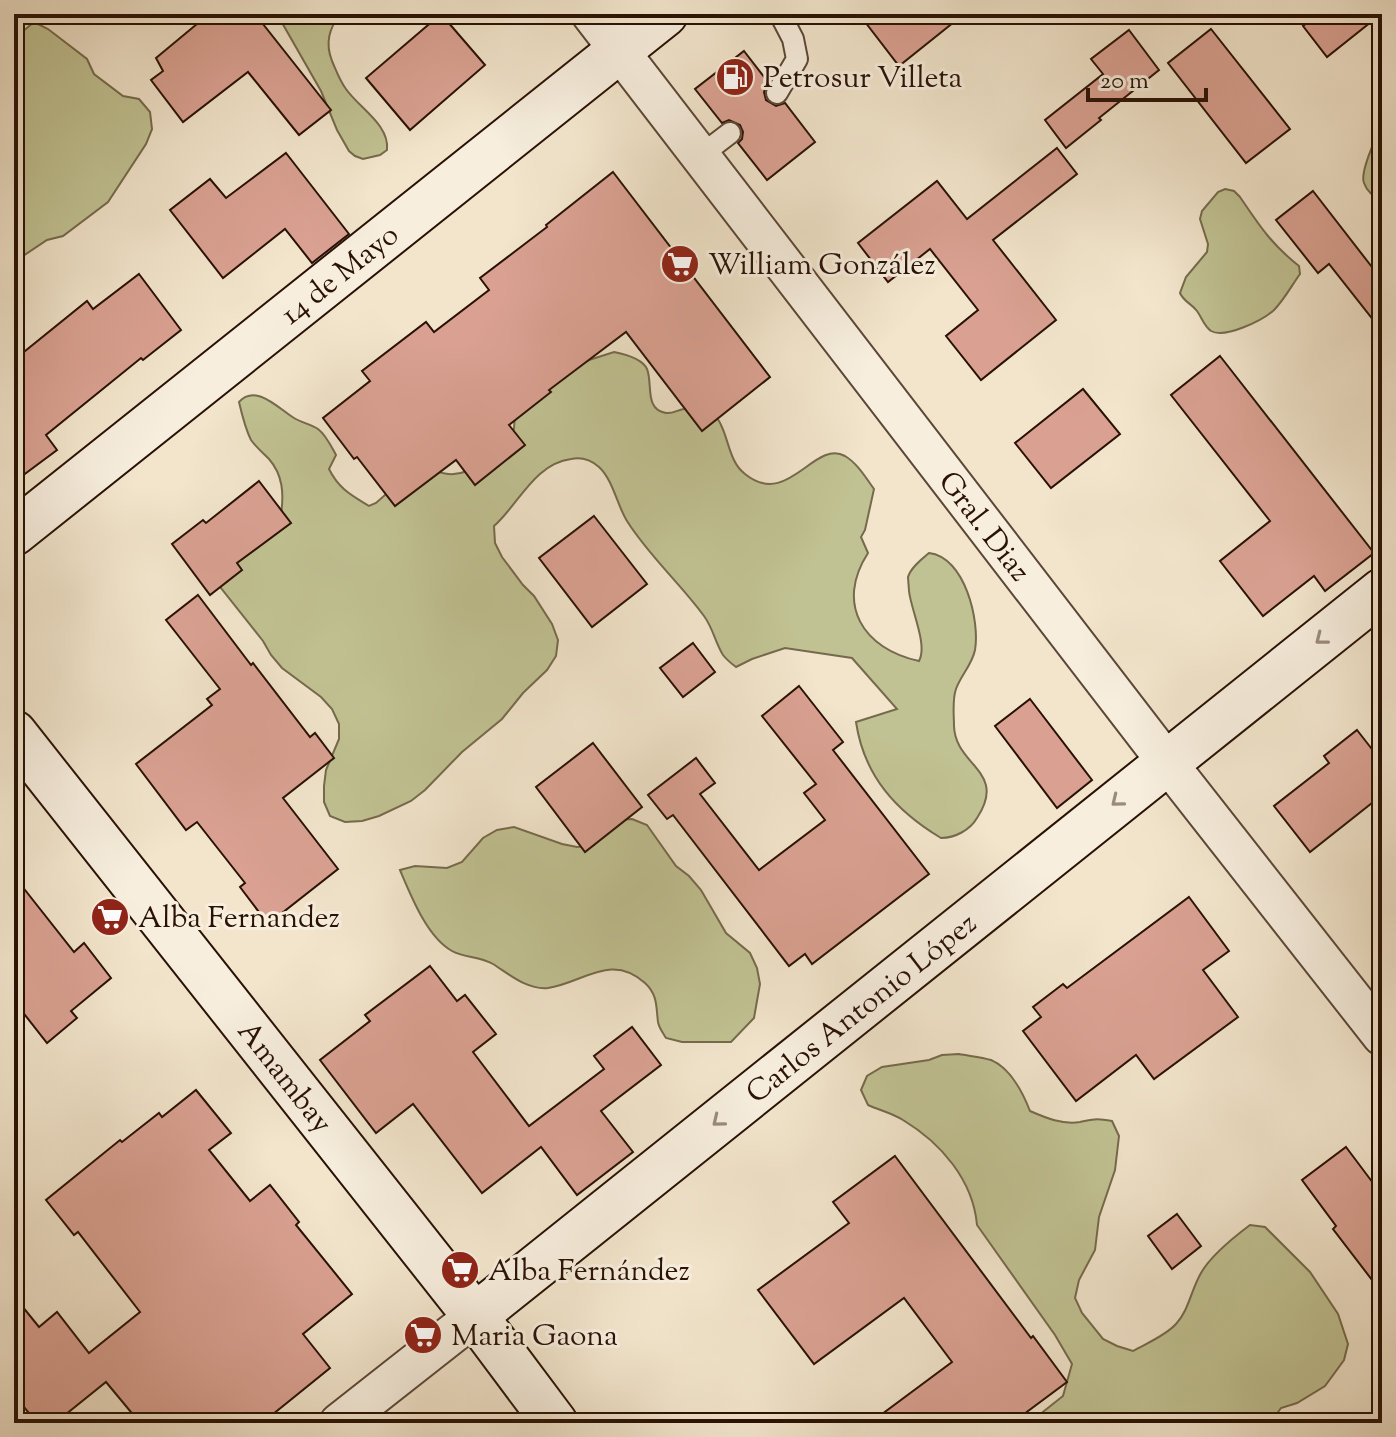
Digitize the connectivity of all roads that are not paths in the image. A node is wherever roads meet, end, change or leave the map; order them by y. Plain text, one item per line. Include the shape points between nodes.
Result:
1 (591, 14) edge
2 (665, 14) edge
3 (780, 14) edge
4 (619, 50) junction
5 (777, 93) dead end
6 (730, 133) dead end
7 (700, 156) junction
8 (14, 533) edge
9 (1382, 591) edge
10 (14, 733) edge
11 (1166, 761) junction
12 (1382, 1036) edge
13 (475, 1316) junction
14 (339, 1423) edge
15 (555, 1423) edge

1 - 4 street, Gral. Diaz
2 - 4 main road, 14 de Mayo
3 - 5 lane via 797,59
4 - 7 street, Gral. Diaz
4 - 8 main road, 14 de Mayo
6 - 7 lane
7 - 11 street, Gral. Diaz
9 -> 11 main road, Carlos Antonio López
10 - 13 main road, Amambay
11 - 12 street, Gral. Diaz
11 -> 13 main road, Carlos Antonio López
13 - 14 street, Carlos Antonio López
13 - 15 main road, Amambay

